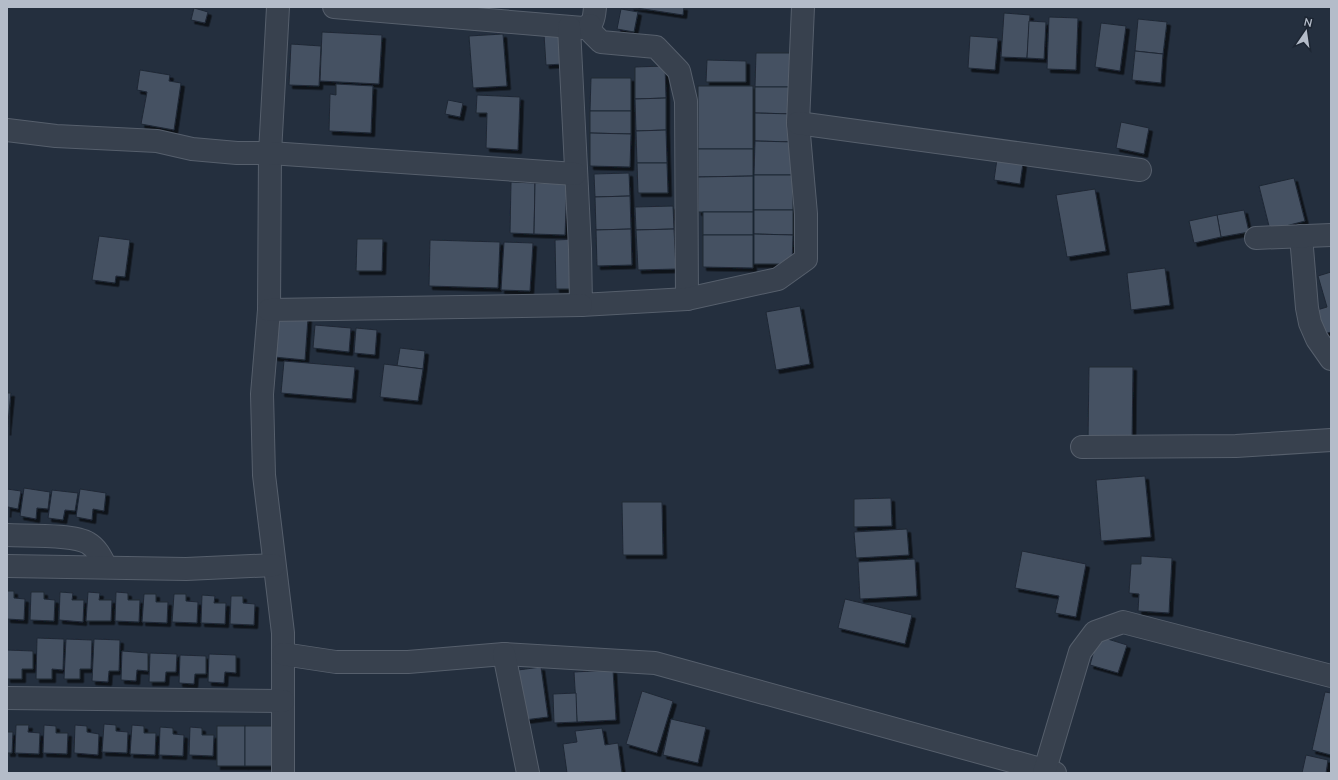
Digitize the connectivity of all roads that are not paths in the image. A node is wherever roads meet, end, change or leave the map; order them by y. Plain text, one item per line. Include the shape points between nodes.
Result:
1 (278, 7) edge
2 (334, 7) edge
3 (803, 7) edge
4 (584, 20) edge
5 (798, 123) junction
6 (7, 130) edge
7 (270, 153) junction
8 (1140, 170) dead end
9 (575, 174) junction
10 (1331, 235) edge
11 (1301, 236) junction
12 (1256, 238) dead end
13 (687, 299) junction
14 (581, 305) junction
15 (268, 310) junction
16 (1331, 359) edge
17 (1331, 440) edge
18 (1082, 447) dead end
19 (7, 535) edge
20 (274, 565) junction
21 (7, 566) edge
22 (106, 567) junction
23 (283, 654) junction
24 (504, 654) junction
25 (1331, 676) edge
26 (7, 698) edge
27 (283, 701) junction
28 (1048, 772) edge
29 (282, 773) edge
30 (528, 773) edge

1 - 7 street
2 - 4 street
3 - 5 street
4 - 9 street
4 - 13 street via 601,42 656,47 679,72 686,101
5 - 8 street
5 - 13 street via 806,214 806,259 778,279
6 - 7 street via 56,136 157,141 192,149 237,153
7 - 9 street
7 - 15 street
9 - 14 street
10 - 11 street
11 - 12 street
11 - 16 street via 1310,323 1317,339
13 - 14 street
14 - 15 street
15 - 20 street via 262,416 264,475
17 - 18 street via 1236,446
19 - 22 street via 74,538 88,543 100,554
20 - 22 street via 186,569
20 - 23 street via 283,634
21 - 22 street
23 - 24 street via 336,662 408,662
23 - 27 street
24 - 28 street via 655,663
24 - 30 street
25 - 28 street via 1123,622 1094,632 1080,652
26 - 27 street
27 - 29 street

